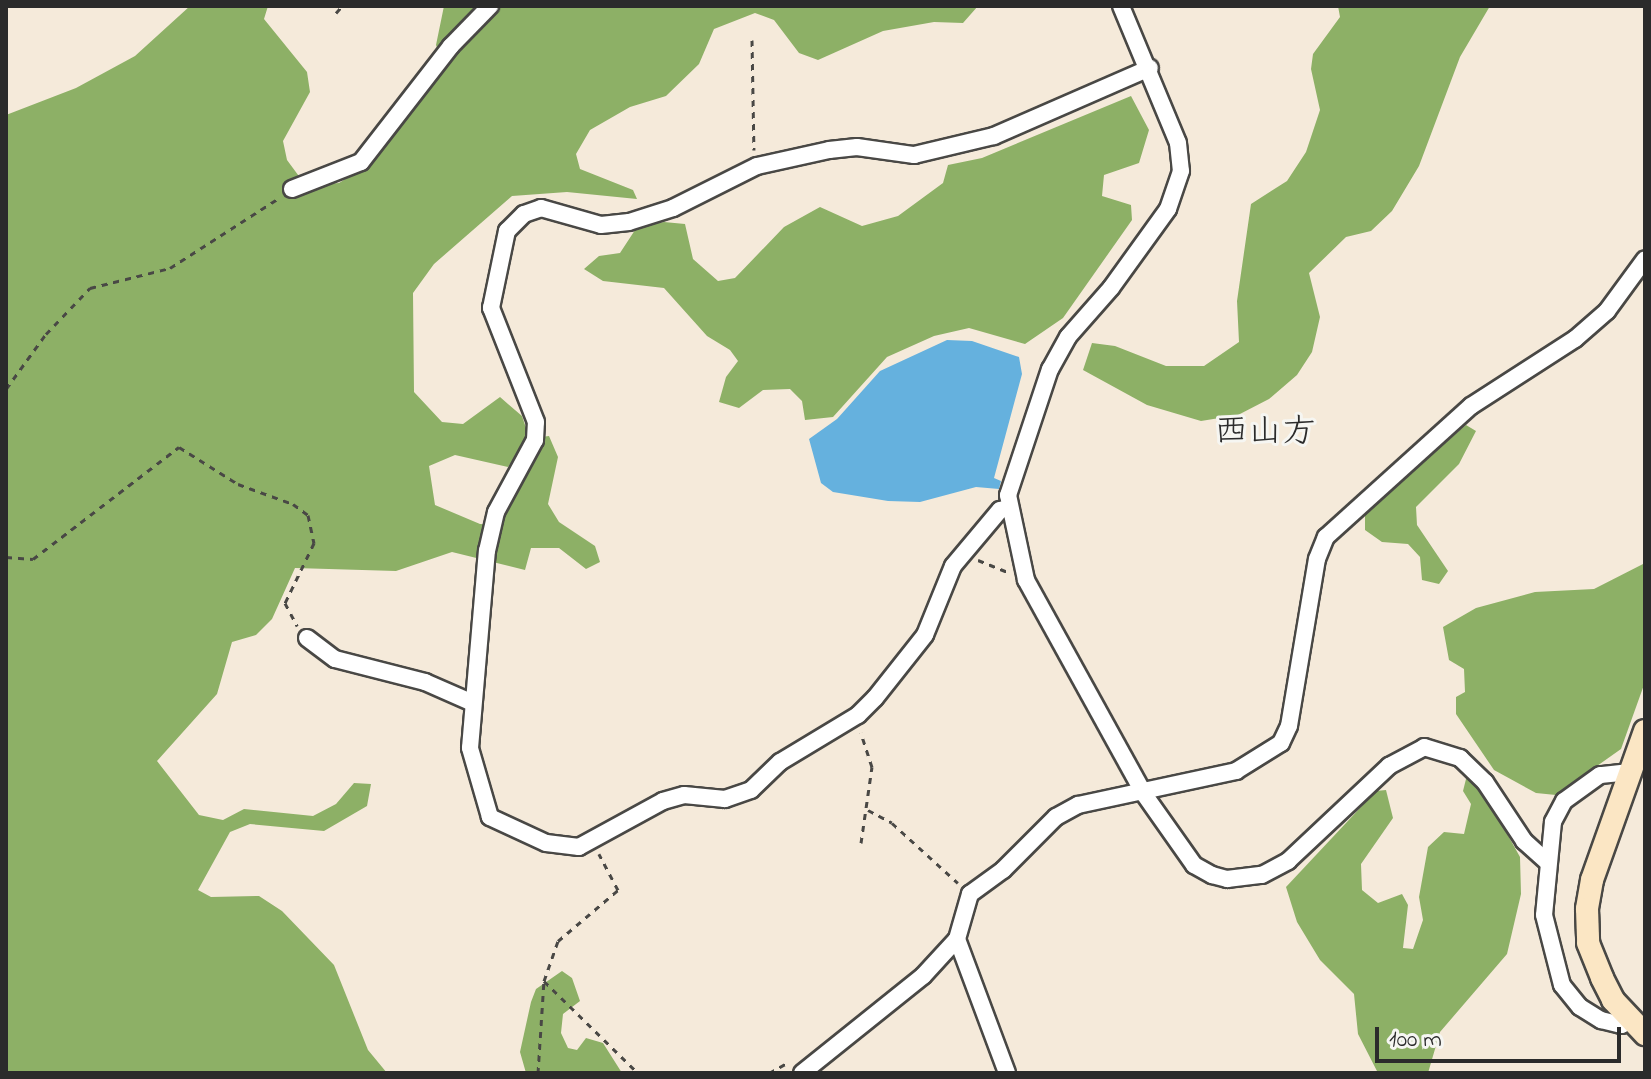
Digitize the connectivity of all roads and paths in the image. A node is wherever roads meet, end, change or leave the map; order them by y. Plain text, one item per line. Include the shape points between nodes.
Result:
1 (342, 6) edge
2 (490, 6) edge
3 (1121, 6) edge
4 (336, 13) dead end
5 (752, 40) dead end
6 (1150, 68) junction
7 (757, 166) junction
8 (292, 189) joint
9 (1645, 259) edge
10 (6, 389) edge
11 (1010, 495) junction
12 (963, 553) junction
13 (6, 557) edge
14 (1026, 580) junction
15 (307, 638) joint
16 (473, 703) junction
17 (858, 715) junction
18 (1645, 731) edge
19 (1630, 772) junction
20 (1144, 794) junction
21 (868, 810) junction
22 (590, 842) junction
23 (861, 843) dead end
24 (1546, 861) junction
25 (970, 894) junction
26 (957, 939) junction
27 (544, 981) junction
28 (1638, 1028) edge
29 (538, 1073) edge
30 (638, 1073) edge
31 (802, 1073) edge
32 (1007, 1073) edge

1 - 4 path
2 - 8 street via 451,46 361,162
3 - 6 street
5 - 7 path via 750,97
6 - 7 street via 1046,118 994,136 914,155 857,147
6 - 11 street via 1178,143 1177,193 1050,369
7 - 16 street via 698,197 629,222 601,225 541,208 524,214 507,231 491,308 508,359 531,402 535,440 496,512 487,551 482,653
8 - 10 path via 170,268 90,288 46,334
9 - 20 street via 1607,311 1575,339 1471,406 1326,537 1317,559 1289,726 1281,743 1236,771
11 - 12 street
11 - 14 street
12 - 14 path
12 - 17 street via 945,582 925,635
13 - 15 path via 33,559 179,447 238,484 308,515 314,543 285,603
14 - 20 street
15 - 16 street via 335,659 425,682
16 - 22 street via 473,772 490,817 556,845
17 - 21 path via 872,767
17 - 22 street via 780,762 741,795 684,795 638,812
18 - 19 main road
19 - 24 street via 1600,775 1564,801 1553,822
19 - 28 main road via 1592,880 1588,943 1602,978
20 - 24 street via 1194,865 1227,879 1262,875 1288,861 1389,766 1424,747 1438,749 1460,758 1485,782 1509,822
20 - 25 street via 1078,805 1056,817 1003,870
21 - 23 path
21 - 25 path via 892,823
22 - 27 path via 611,869 618,890 558,941
24 - 28 street via 1544,915 1562,985 1601,1020
25 - 26 street
26 - 31 street via 915,983
26 - 32 street
27 - 29 path
27 - 30 path

